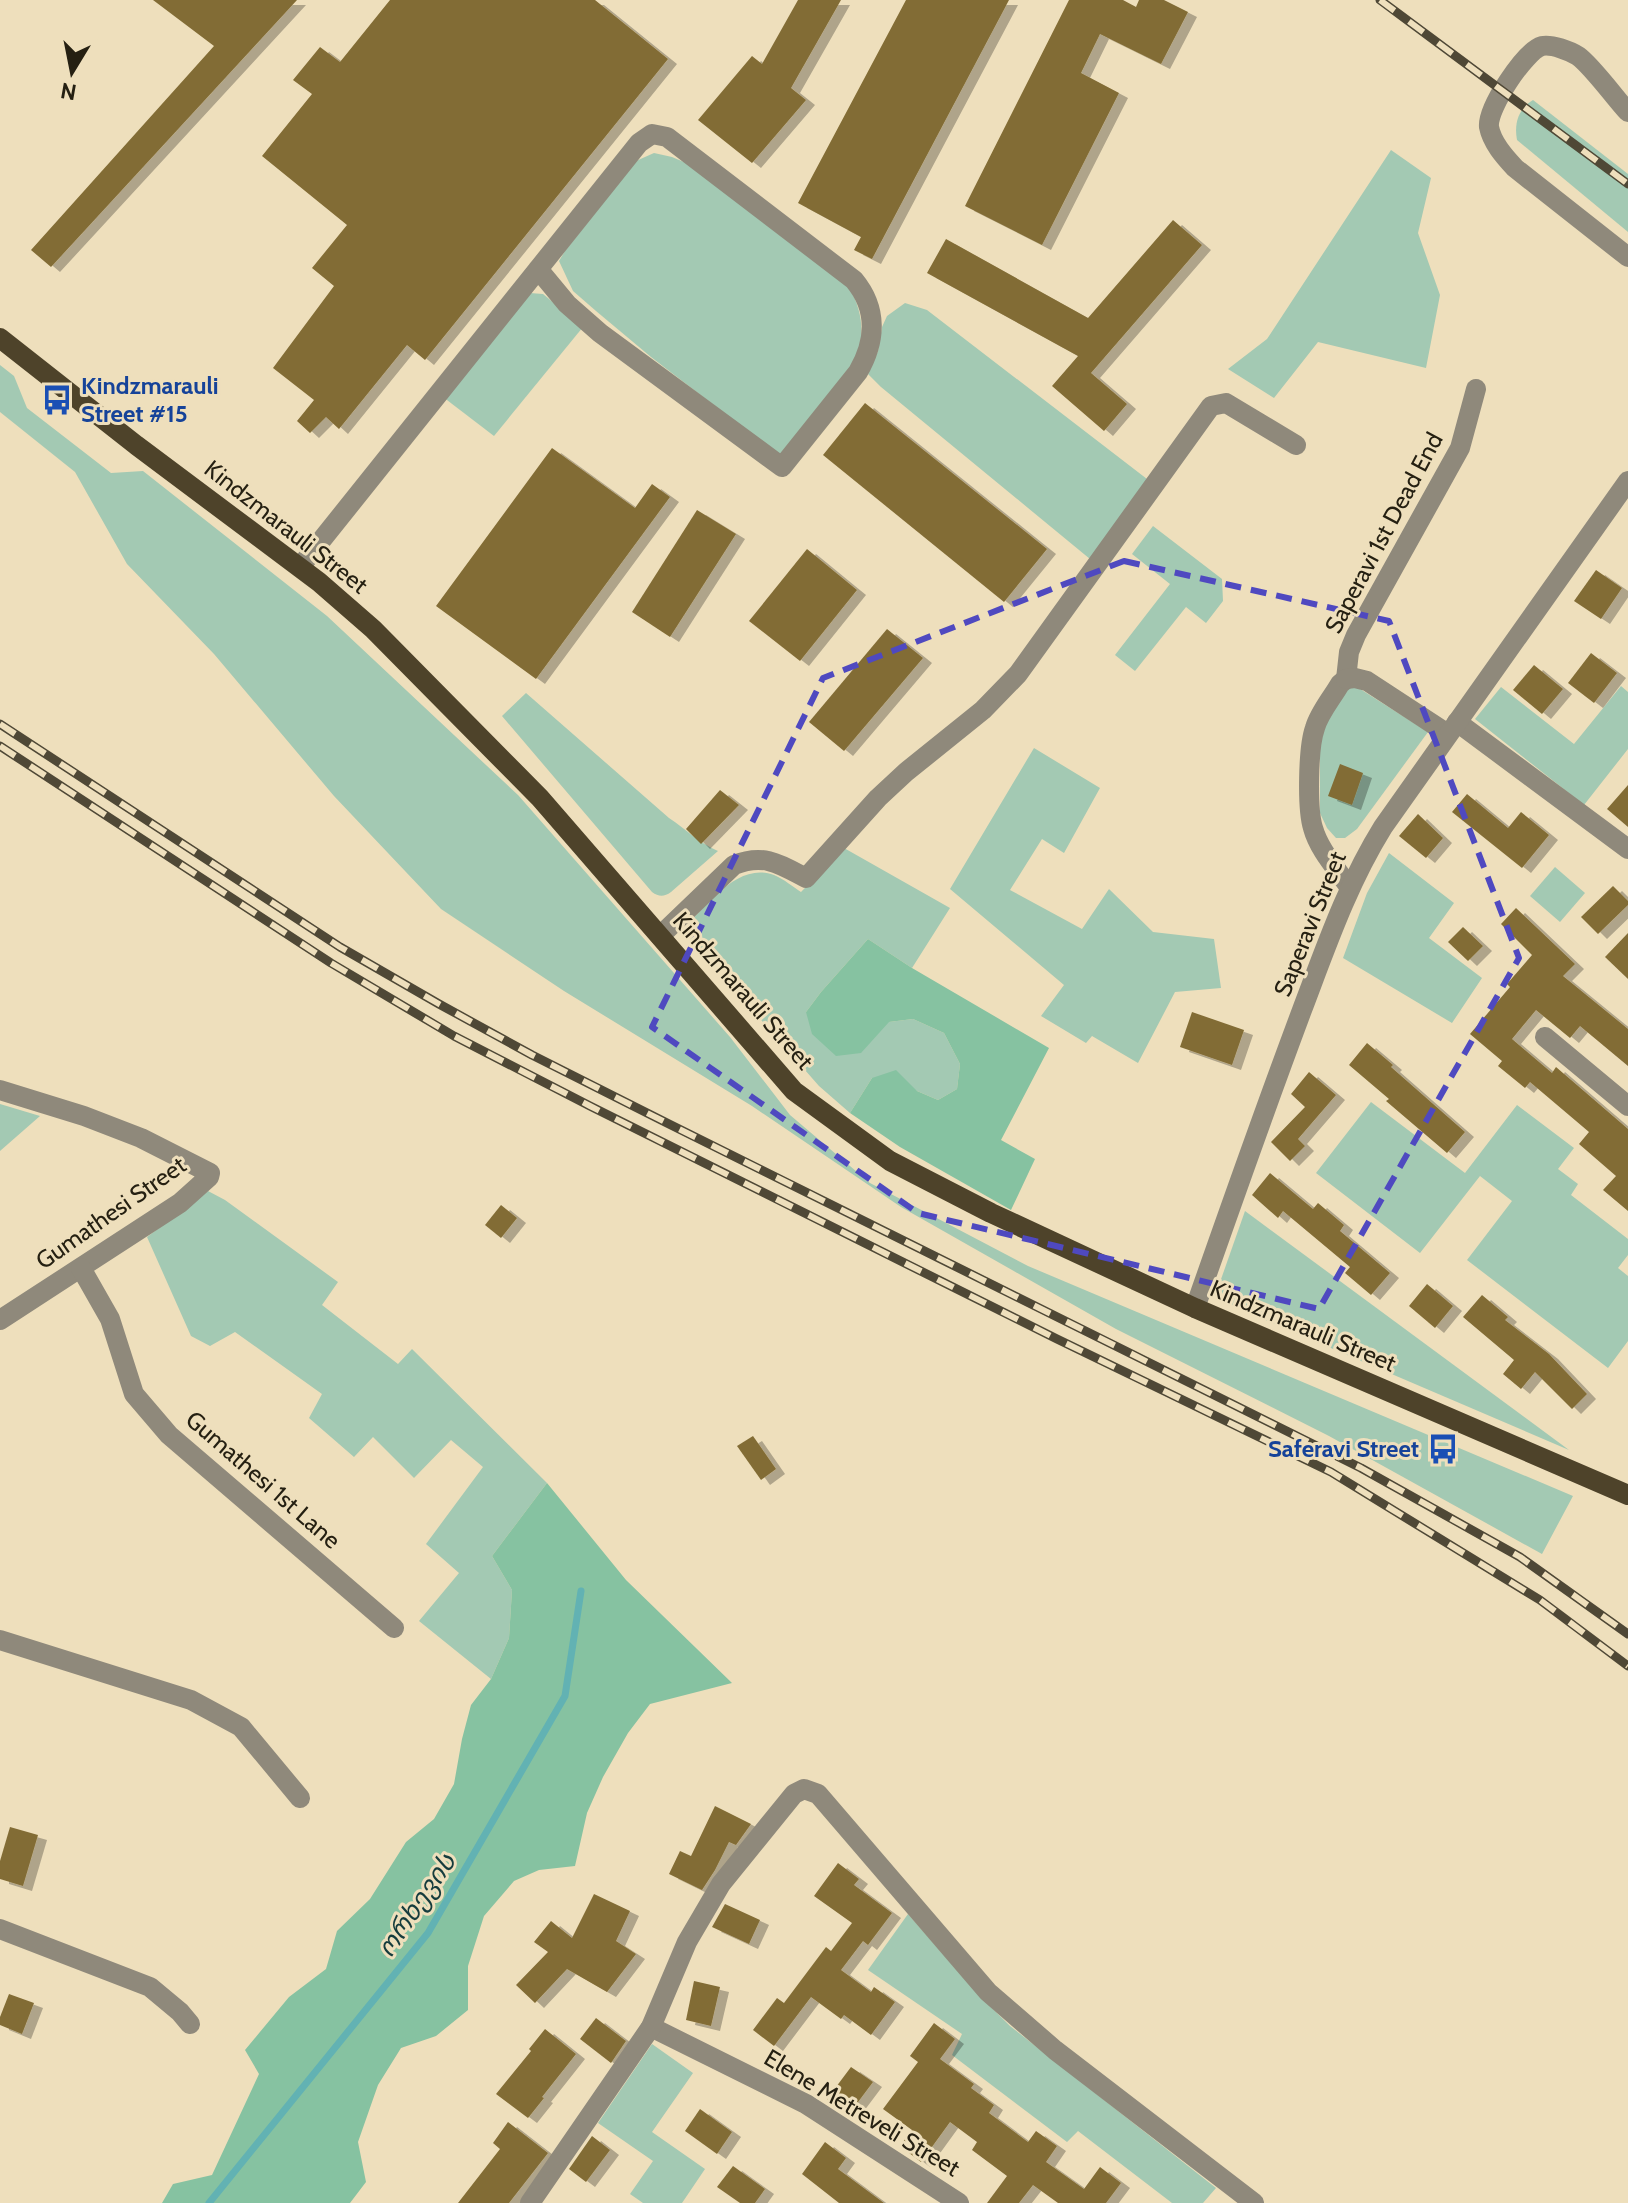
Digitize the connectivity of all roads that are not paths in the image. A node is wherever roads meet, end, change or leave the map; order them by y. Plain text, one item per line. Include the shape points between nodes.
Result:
1 (1628, 112) edge
2 (1628, 257) edge
3 (538, 269) junction
4 (0, 338) edge
5 (1476, 389) dead end
6 (1296, 445) dead end
7 (1628, 481) edge
8 (300, 567) junction
9 (1346, 679) junction
10 (1453, 728) junction
11 (1628, 849) edge
12 (1350, 888) junction
13 (660, 936) junction
14 (1545, 1037) dead end
15 (0, 1090) edge
16 (1628, 1106) edge
17 (81, 1268) junction
18 (1195, 1308) junction
19 (0, 1320) edge
20 (1628, 1495) edge
21 (394, 1628) dead end
22 (0, 1640) edge
23 (300, 1798) dead end
24 (0, 1929) edge
25 (190, 2024) dead end
26 (651, 2027) junction
27 (530, 2203) edge
28 (959, 2203) edge
29 (1254, 2203) edge

1 - 2 street via 1579,57 1542,46 1502,90 1489,126 1501,153 1515,168
3 - 3 street via 639,143 652,134 667,137 854,280 871,311 867,356 782,467 600,333
3 - 8 street
4 - 8 main road, Kindzmarauli Street
5 - 9 street, Saperavi 1st Dead End via 1460,448 1356,635
6 - 13 street via 1226,403 1211,406 1018,674 983,710 878,798 806,878 774,861 746,860 734,865
7 - 10 street, Saperavi Street
8 - 13 main road, Kindzmarauli Street via 373,629 540,798
9 - 10 street via 1367,681
9 - 12 street via 1315,725 1310,815 1328,858
10 - 11 street
10 - 12 street, Saperavi Street via 1383,827
12 - 18 street, Saperavi Street
13 - 18 main road, Kindzmarauli Street via 794,1091 890,1161
14 - 16 street
15 - 17 street, Gumathesi Street via 141,1138 210,1173 180,1203
17 - 19 street, Gumathesi Street
17 - 21 street, Gumathesi 1st Lane via 110,1319 134,1394 169,1435
18 - 20 main road, Kindzmarauli Street
22 - 23 street via 191,1700 241,1727
24 - 25 street via 150,1987
26 - 27 street
26 - 28 street, Elene Metreveli Street via 806,2104
26 - 29 street via 687,1942 721,1884 794,1794 804,1789 818,1794 988,1992

